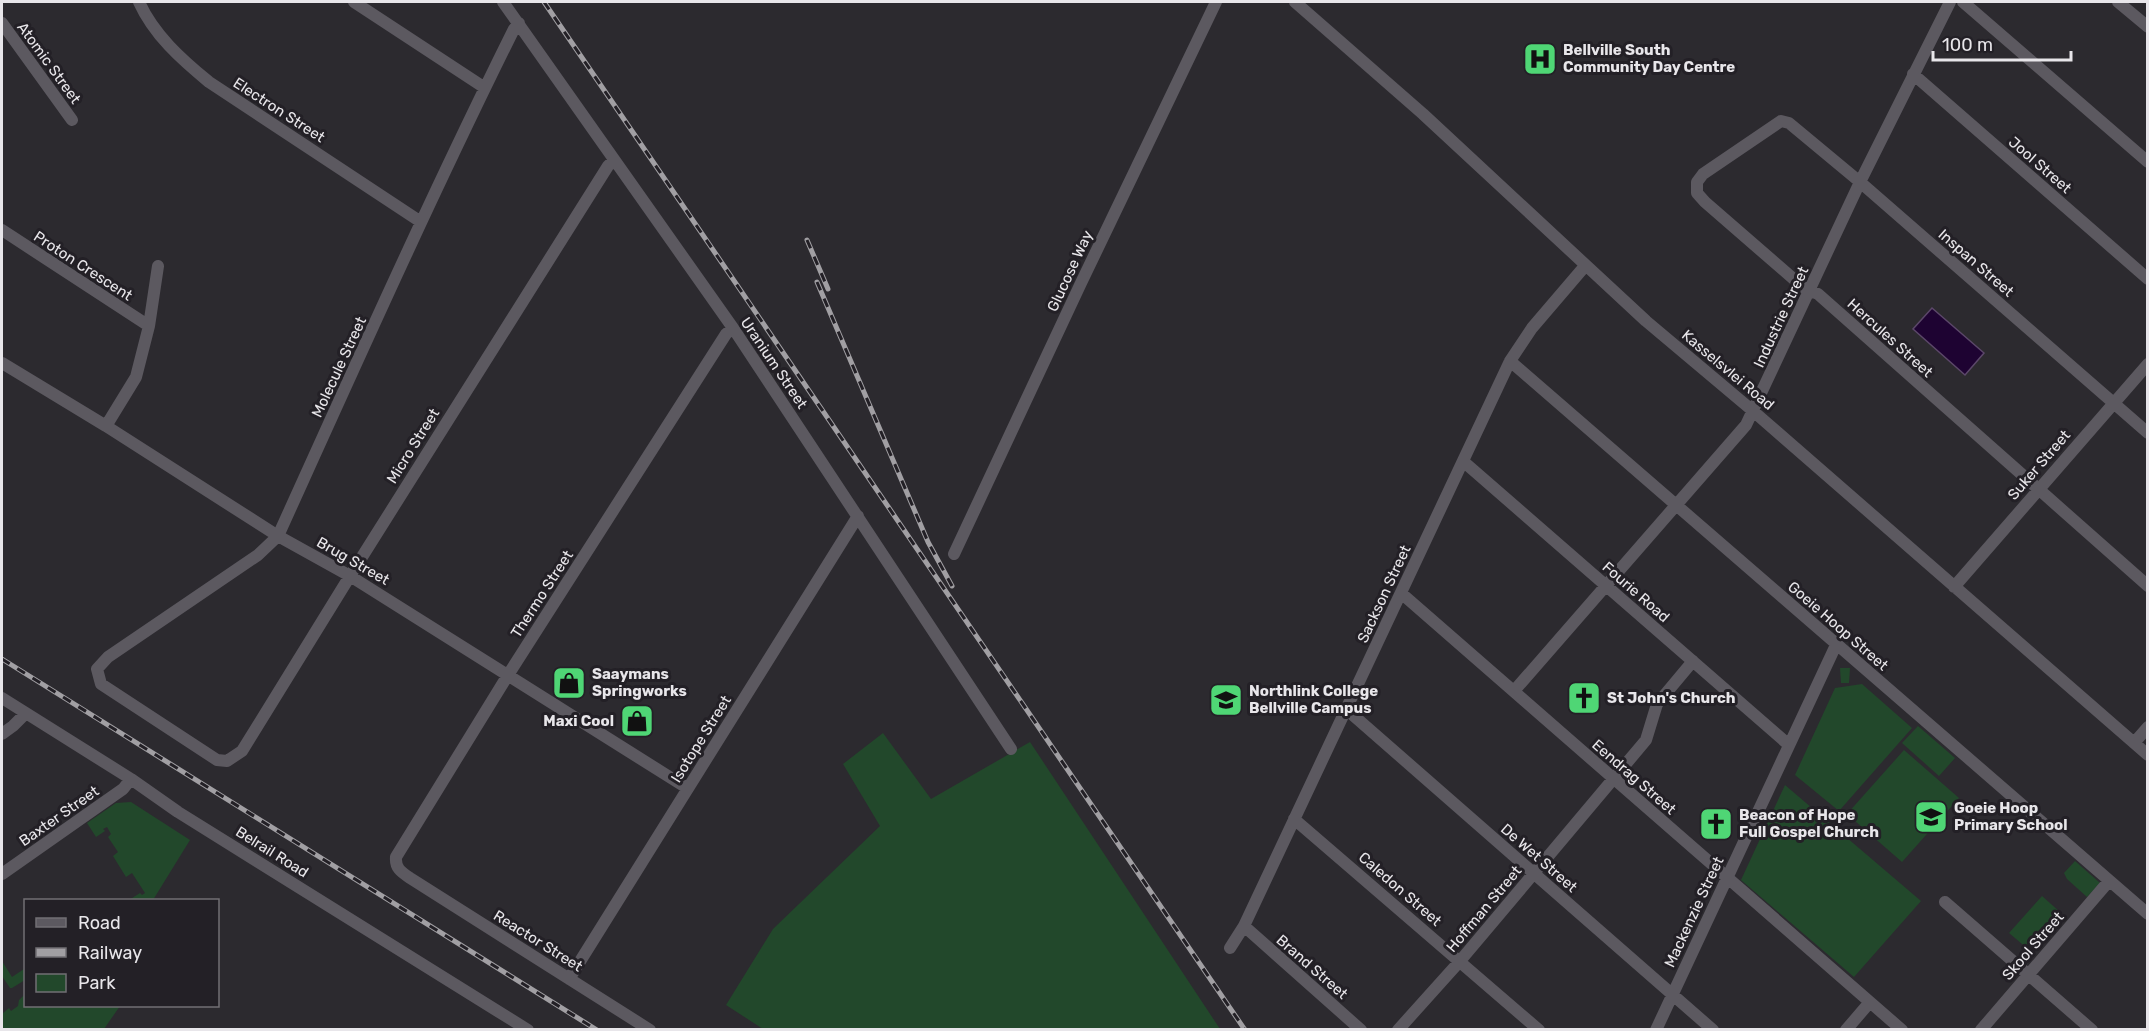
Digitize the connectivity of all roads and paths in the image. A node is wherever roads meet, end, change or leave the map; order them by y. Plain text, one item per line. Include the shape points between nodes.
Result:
1 (140, 2) edge
2 (354, 2) edge
3 (503, 2) edge
4 (1216, 2) edge
5 (1295, 2) edge
6 (1950, 2) edge
7 (1963, 2) edge
8 (2118, 2) edge
9 (2, 23) edge
10 (519, 23) junction
11 (2148, 27) edge
12 (1913, 74) junction
13 (484, 88) junction
14 (72, 120) dead end
15 (1781, 121) joint
16 (614, 160) junction
17 (2148, 162) edge
18 (1860, 182) junction
19 (422, 222) junction
20 (2, 230) edge
21 (158, 266) dead end
22 (1585, 266) junction
23 (2148, 279) edge
24 (1809, 290) junction
25 (149, 326) junction
26 (733, 328) junction
27 (1510, 361) junction
28 (2, 363) edge
29 (2148, 364) edge
30 (2113, 402) junction
31 (1753, 411) junction
32 (106, 426) junction
33 (2148, 433) edge
34 (1464, 462) junction
35 (2038, 489) junction
36 (1676, 506) junction
37 (858, 516) junction
38 (278, 536) junction
39 (954, 554) dead end
40 (350, 576) junction
41 (1606, 585) junction
42 (2148, 586) edge
43 (1954, 587) junction
44 (1401, 594) junction
45 (1836, 645) junction
46 (1693, 661) junction
47 (508, 675) junction
48 (1514, 691) junction
49 (2, 698) edge
50 (1346, 709) junction
51 (26, 712) junction
52 (2148, 727) edge
53 (2, 734) edge
54 (2134, 743) junction
55 (1789, 745) junction
56 (1011, 748) dead end
57 (242, 751) joint
58 (2148, 755) edge
59 (1613, 778) junction
60 (131, 779) junction
61 (687, 788) junction
62 (1294, 819) junction
63 (1534, 873) junction
64 (2, 874) edge
65 (410, 878) joint
66 (1727, 878) junction
67 (2109, 881) junction
68 (1945, 902) dead end
69 (2148, 914) edge
70 (1244, 926) junction
71 (1230, 948) dead end
72 (1460, 961) junction
73 (2028, 975) junction
74 (569, 979) junction
75 (1672, 994) junction
76 (1870, 1002) junction
77 (528, 1029) edge
78 (650, 1029) edge
79 (1361, 1029) edge
80 (1398, 1029) edge
81 (1539, 1029) edge
82 (1656, 1029) edge
83 (1713, 1029) edge
84 (1846, 1029) edge
85 (1902, 1029) edge
86 (1981, 1029) edge
87 (2092, 1029) edge

1 - 19 street, Electron Street via 164,39 209,82
2 - 13 street
3 - 10 street, Uranium Street
4 - 39 street, Glucose Way
5 - 22 street, Kasselsvlei Road via 1423,114
6 - 12 street, Industrie Street
7 - 17 street
8 - 11 street
9 - 14 street, Atomic Street
10 - 13 street, Molecule Street
10 - 16 street, Uranium Street
12 - 18 street, Industrie Street
12 - 23 street, Jool Street
13 - 19 street, Molecule Street
15 - 18 street, Inspan Street via 1794,126
15 - 24 street, Hercules Street via 1703,174 1696,182 1697,193
16 - 26 street, Uranium Street
16 - 40 street, Micro Street
18 - 24 street, Industrie Street
18 - 30 street, Inspan Street
19 - 38 street, Molecule Street
20 - 25 street, Proton Crescent
21 - 25 street, Proton Crescent
22 - 27 street, Sackson Street via 1532,327
22 - 31 street, Kasselsvlei Road
24 - 31 street, Industrie Street
24 - 35 street, Hercules Street
25 - 32 street, Proton Crescent via 136,377
26 - 37 street, Uranium Street
26 - 47 street, Thermo Street
27 - 34 street, Sackson Street
27 - 36 street, Goeie Hoop Street
28 - 32 street, Brug Street
29 - 30 street, Suker Street
30 - 33 street, Inspan Street
30 - 35 street, Suker Street
31 - 36 street, Industrie Street via 1746,425
31 - 43 street, Kasselsvlei Road
32 - 38 street, Brug Street
34 - 41 street, Fourie Road
34 - 44 street, Sackson Street
35 - 42 street, Hercules Street
35 - 43 street, Suker Street
36 - 41 street, Industrie Street
36 - 45 street, Goeie Hoop Street
37 - 56 street, Uranium Street
37 - 61 street, Isotope Street
38 - 40 street, Brug Street
38 - 57 street, Molecule Street via 258,555 108,657 97,673 106,688 218,759 227,760
40 - 47 street, Brug Street
40 - 57 street, Micro Street
41 - 46 street, Fourie Road
41 - 48 street, Industrie Street
43 - 54 street, Kasselsvlei Road
44 - 48 street, Eendrag Street
44 - 50 street, Sackson Street
45 - 55 street, Mackenzie Street
45 - 67 street, Goeie Hoop Street
46 - 55 street, Fourie Road
46 - 59 street, Hoffman Street via 1657,704 1646,740
47 - 61 street, Brug Street
47 - 65 street, Thermo Street via 401,848 396,862 400,872
48 - 59 street, Eendrag Street
49 - 51 street, Belrail Road
50 - 62 street, Sackson Street
50 - 63 street, De Wet Street
51 - 53 street
51 - 60 street, Belrail Road
52 - 54 street
54 - 58 street, Kasselsvlei Road
55 - 66 street, Mackenzie Street
59 - 63 street, Hoffman Street
59 - 66 street, Eendrag Street
60 - 64 street, Baxter Street via 123,789
60 - 77 street, Belrail Road
61 - 74 street, Isotope Street
62 - 70 street, Sackson Street
62 - 72 street, Caledon Street
63 - 72 street, Hoffman Street
63 - 75 street, De Wet Street
65 - 74 street, Reactor Street
66 - 75 street, Mackenzie Street
66 - 76 street, Eendrag Street
67 - 69 street, Goeie Hoop Street
67 - 73 street, Skool Street
68 - 73 street
70 - 71 street, Sackson Street
70 - 79 street, Brand Street
72 - 80 street, Hoffman Street
72 - 81 street, Caledon Street
73 - 86 street, Skool Street
73 - 87 street
74 - 78 street, Reactor Street
75 - 82 street, Mackenzie Street
75 - 83 street, De Wet Street
76 - 84 street
76 - 85 street, Eendrag Street

